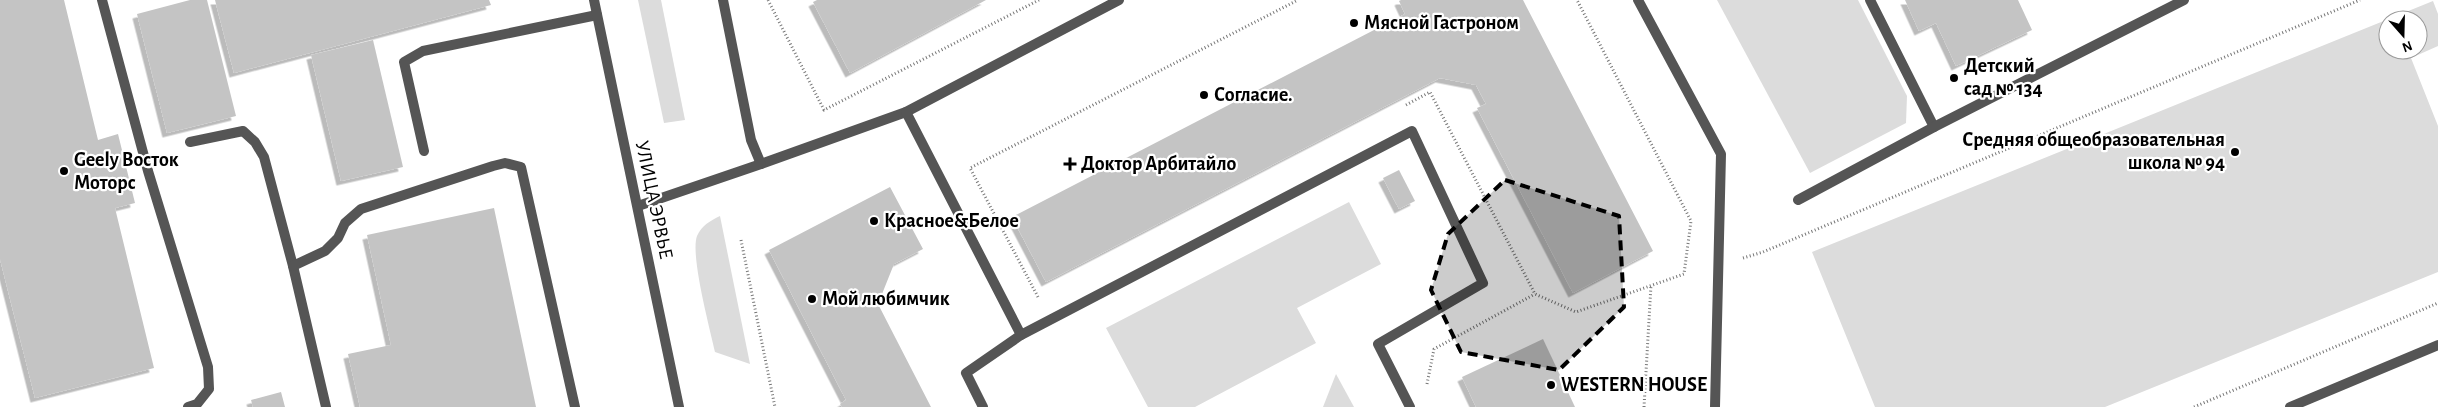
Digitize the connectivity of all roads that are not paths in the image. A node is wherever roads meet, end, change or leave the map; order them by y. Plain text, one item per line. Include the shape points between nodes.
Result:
1 (102, 0) edge
2 (594, 0) edge
3 (723, 0) edge
4 (1119, 0) edge
5 (1638, 0) edge
6 (1870, 0) edge
7 (2184, 0) edge
8 (597, 15) junction
9 (906, 112) junction
10 (1934, 127) junction
11 (190, 142) dead end
12 (424, 150) dead end
13 (761, 164) junction
14 (1798, 200) dead end
15 (638, 206) junction
16 (293, 266) junction
17 (1021, 335) junction
18 (2438, 345) edge
19 (188, 407) edge
20 (326, 407) edge
21 (575, 407) edge
22 (679, 407) edge
23 (983, 407) edge
24 (1410, 407) edge
25 (1715, 407) edge
26 (2290, 407) edge

1 - 19 street via 148,171 208,367 209,389 197,404
2 - 8 street, УЛИЦА ЭРВЬЕ
3 - 13 street via 751,140
4 - 9 street
5 - 25 street via 1721,154
6 - 10 street
7 - 10 street
8 - 12 street via 423,51 404,62
8 - 15 street, УЛИЦА ЭРВЬЕ
9 - 13 street
9 - 17 street
10 - 14 street
11 - 16 street via 243,131 255,142 264,157
13 - 15 street
15 - 22 street, УЛИЦА ЭРВЬЕ
16 - 20 street
16 - 21 street via 324,251 338,238 345,223 361,209 493,166 505,163 521,167
17 - 23 street via 966,373
17 - 24 street via 1412,131 1483,283 1378,344
18 - 26 street

